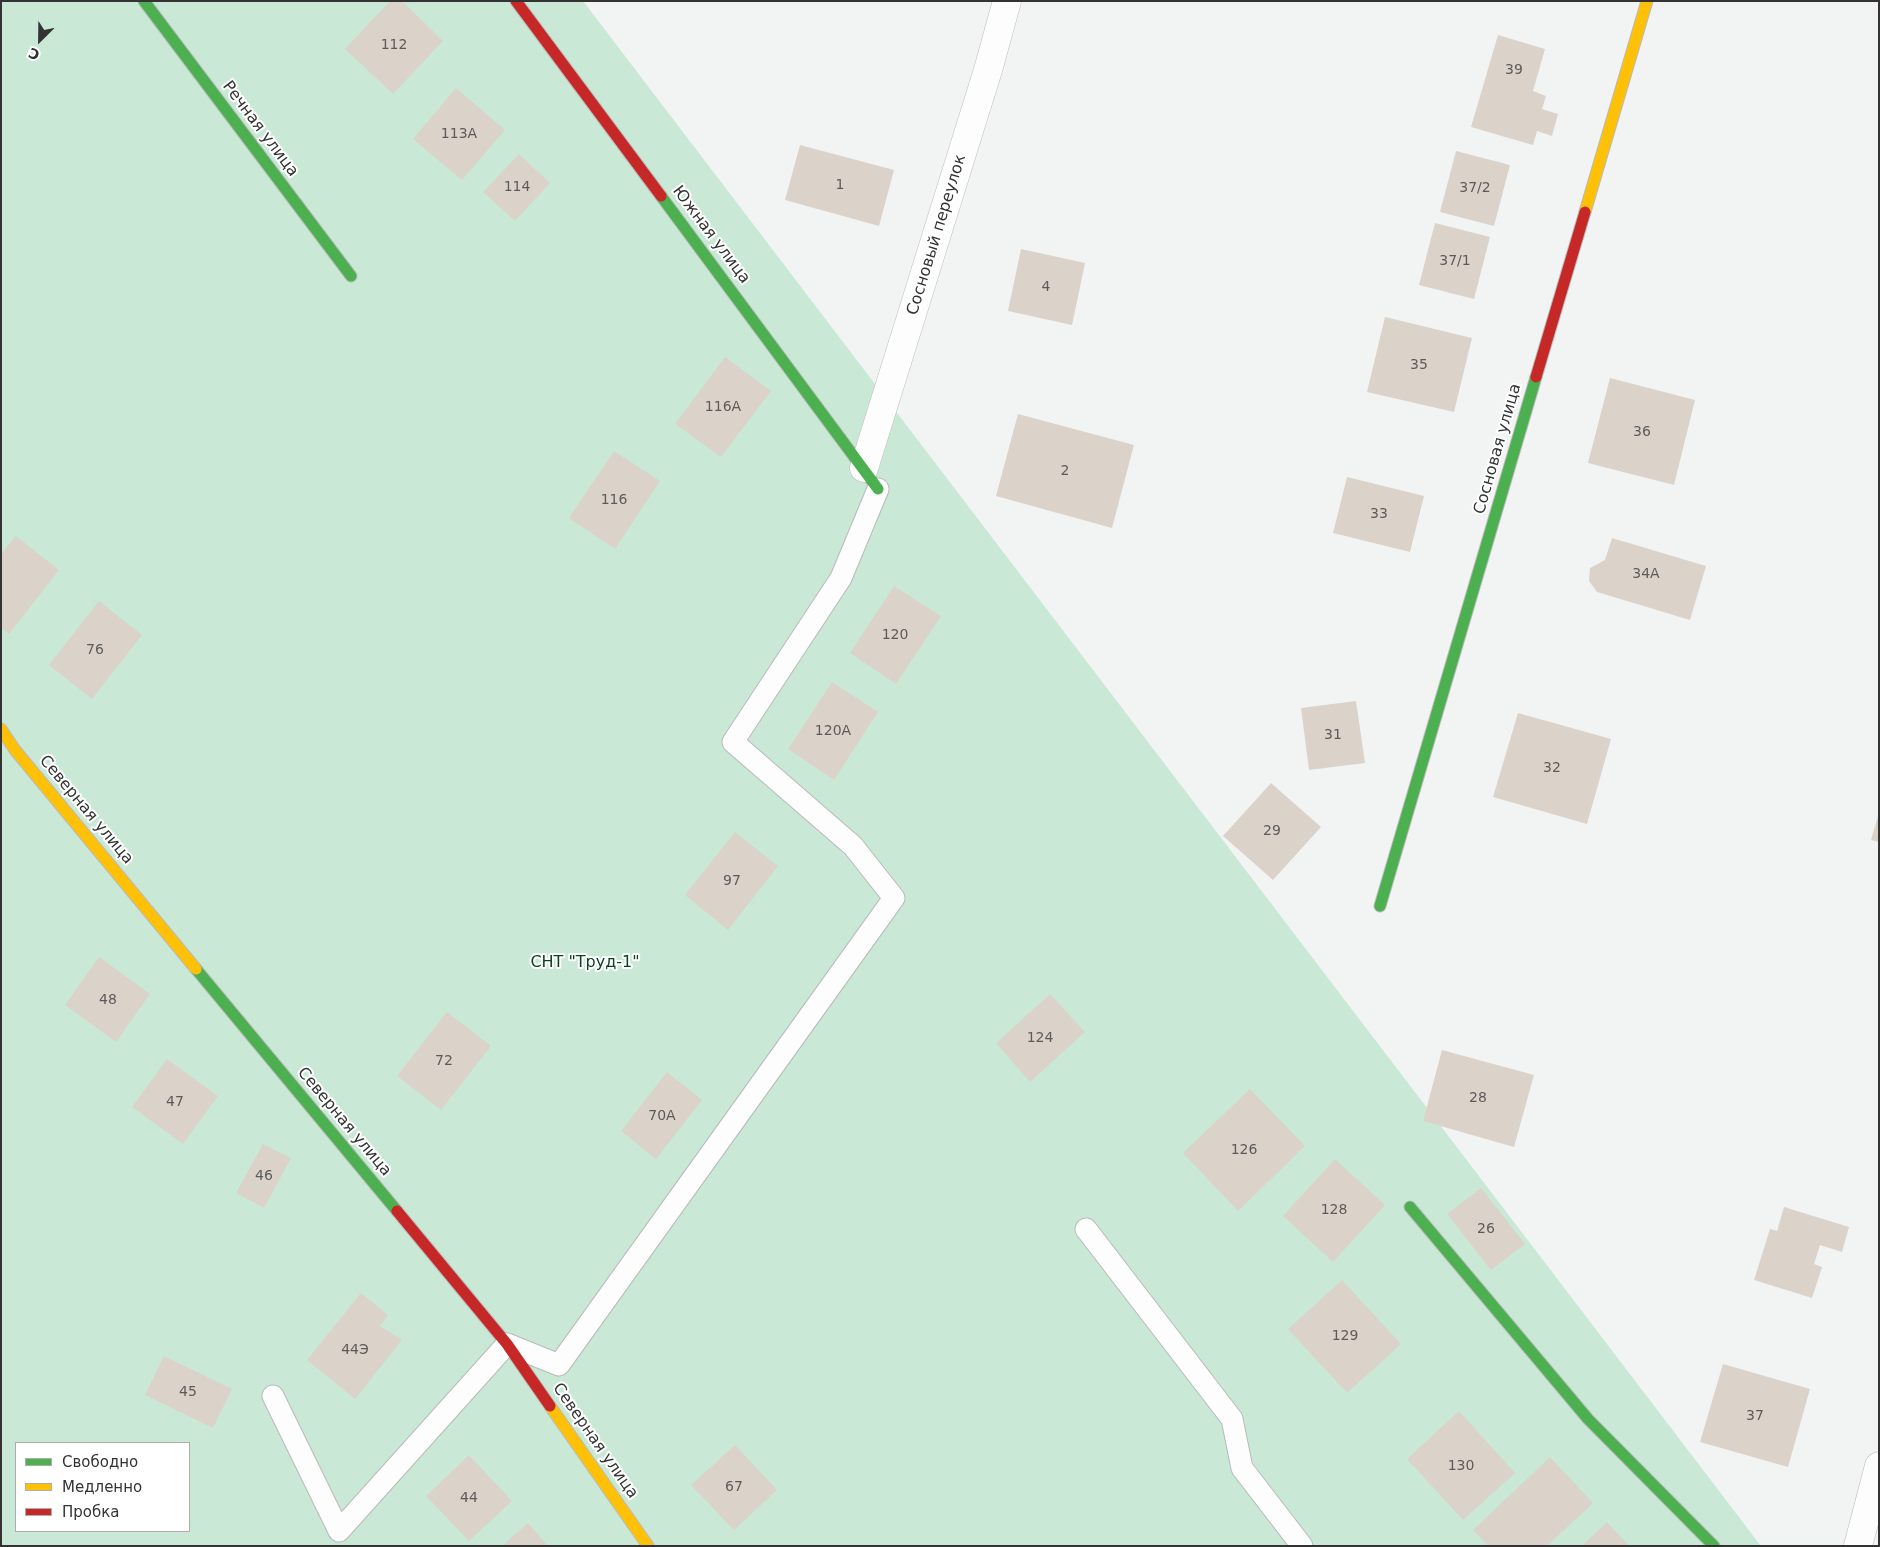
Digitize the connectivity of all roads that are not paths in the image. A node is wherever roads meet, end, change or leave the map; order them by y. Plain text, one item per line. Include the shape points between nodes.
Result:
1 (144, 1) edge
2 (516, 1) edge
3 (1007, 1) edge
4 (1647, 1) edge
5 (351, 276) dead end
6 (871, 478) junction
7 (1, 729) edge
8 (1380, 906) dead end
9 (1410, 1207) dead end
10 (1086, 1229) dead end
11 (507, 1344) junction
12 (273, 1396) dead end
13 (1879, 1466) edge
14 (334, 1538) edge
15 (648, 1546) edge
16 (1302, 1546) edge
17 (1714, 1546) edge
18 (1858, 1546) edge

1 - 5 street, Речная улица
2 - 6 street, Южная улица
3 - 6 street, Сосновый переулок
4 - 8 street, Сосновая улица
6 - 11 lane via 841,578 733,742 852,846 894,898 559,1365
7 - 11 street, Северная улица
9 - 17 street via 1588,1419
10 - 16 lane via 1232,1419 1242,1468
11 - 14 lane
11 - 15 street, Северная улица
12 - 14 lane
13 - 18 street

